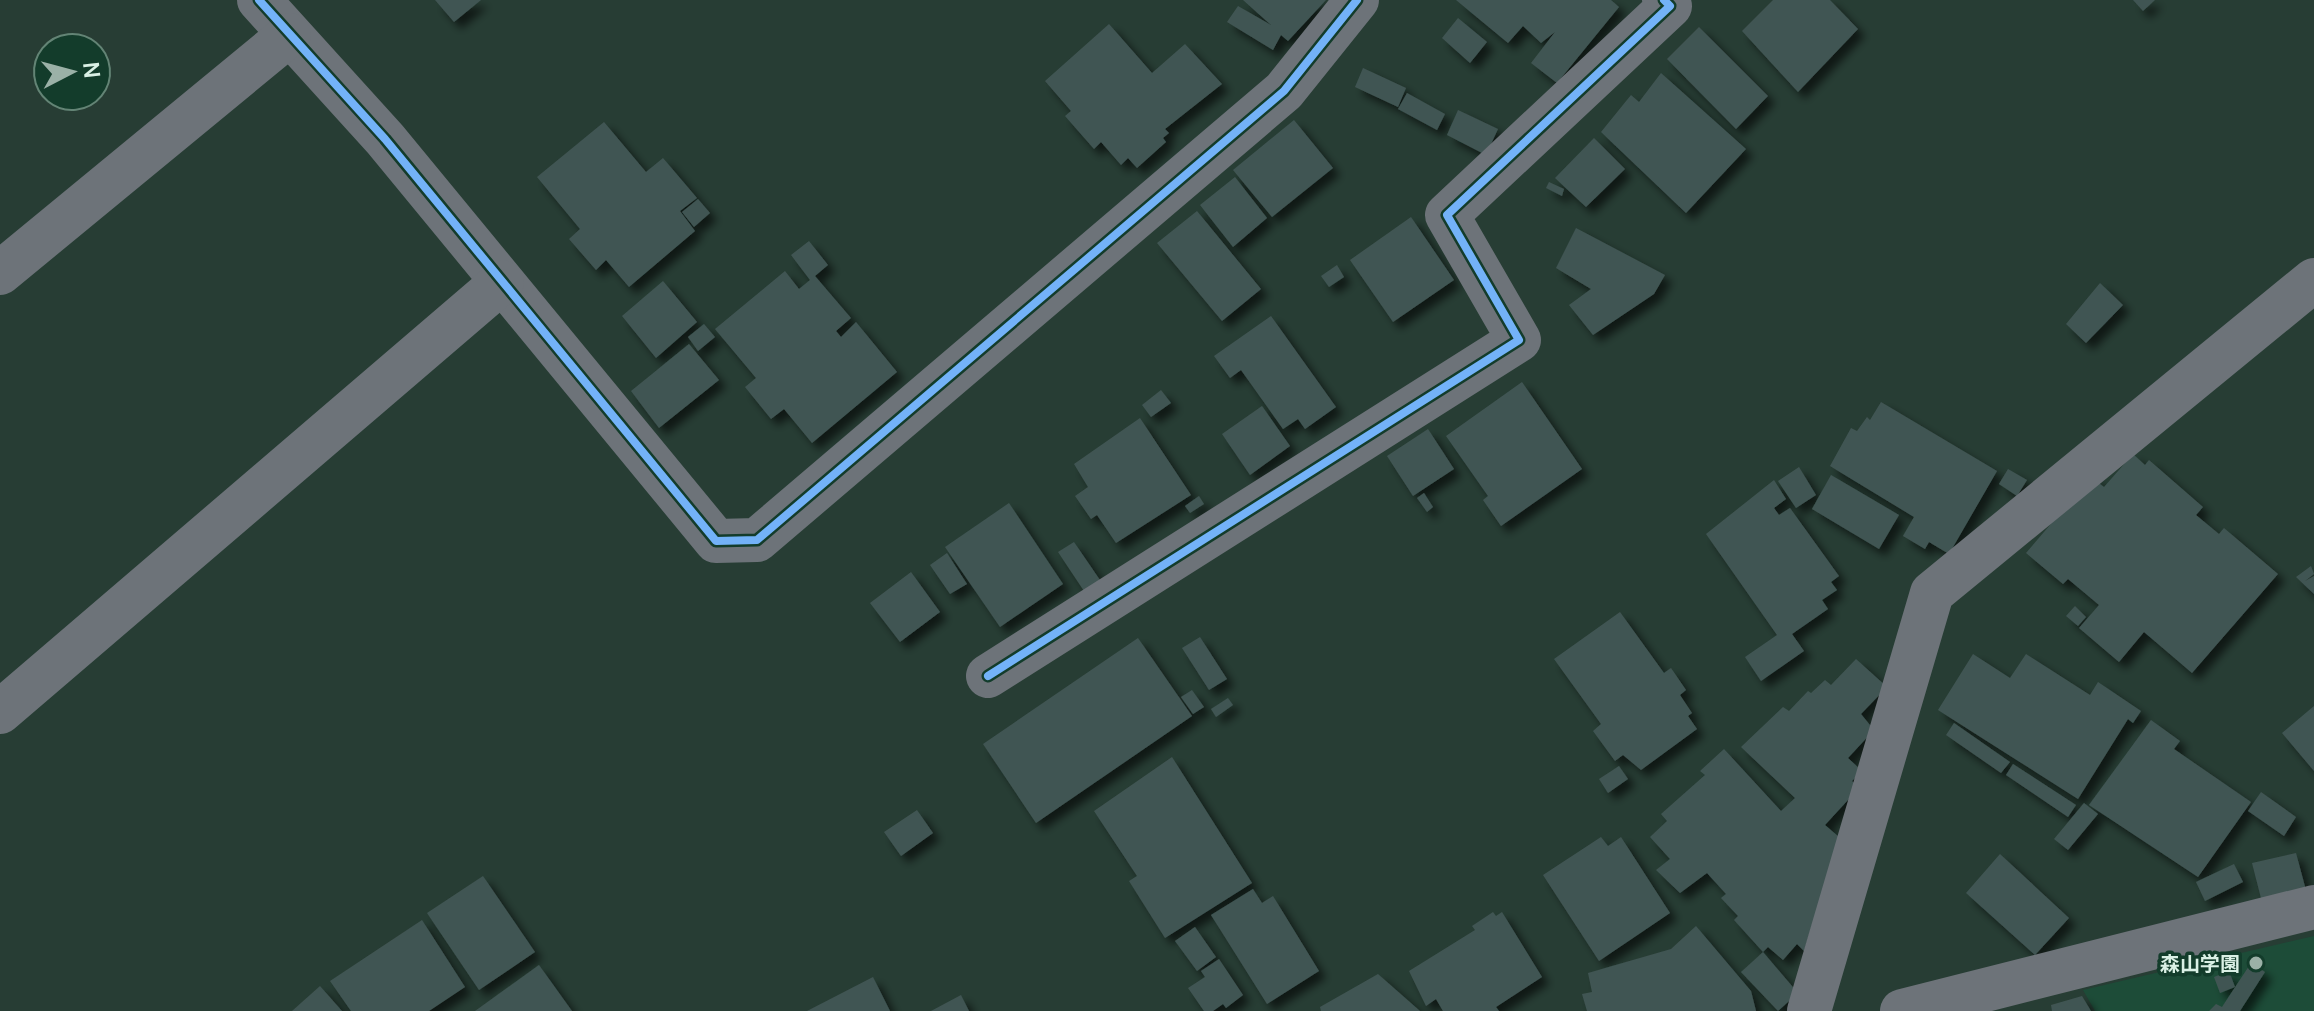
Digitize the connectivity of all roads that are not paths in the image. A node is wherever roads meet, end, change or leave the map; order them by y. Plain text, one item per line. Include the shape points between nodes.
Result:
1 (259, 0) edge
2 (1357, 0) edge
3 (1664, 0) edge
4 (289, 35) junction
5 (0, 273) edge
6 (2314, 280) edge
7 (502, 282) junction
8 (988, 676) dead end
9 (0, 712) edge
10 (2314, 907) edge
11 (1809, 1011) edge
12 (1902, 1011) edge

1 - 4 street
2 - 7 street via 1284,91 757,540 716,541
3 - 8 street via 1670,6 1447,215 1519,340
4 - 5 street
4 - 7 street via 385,139
6 - 11 street via 1932,593
7 - 9 street
10 - 12 street

